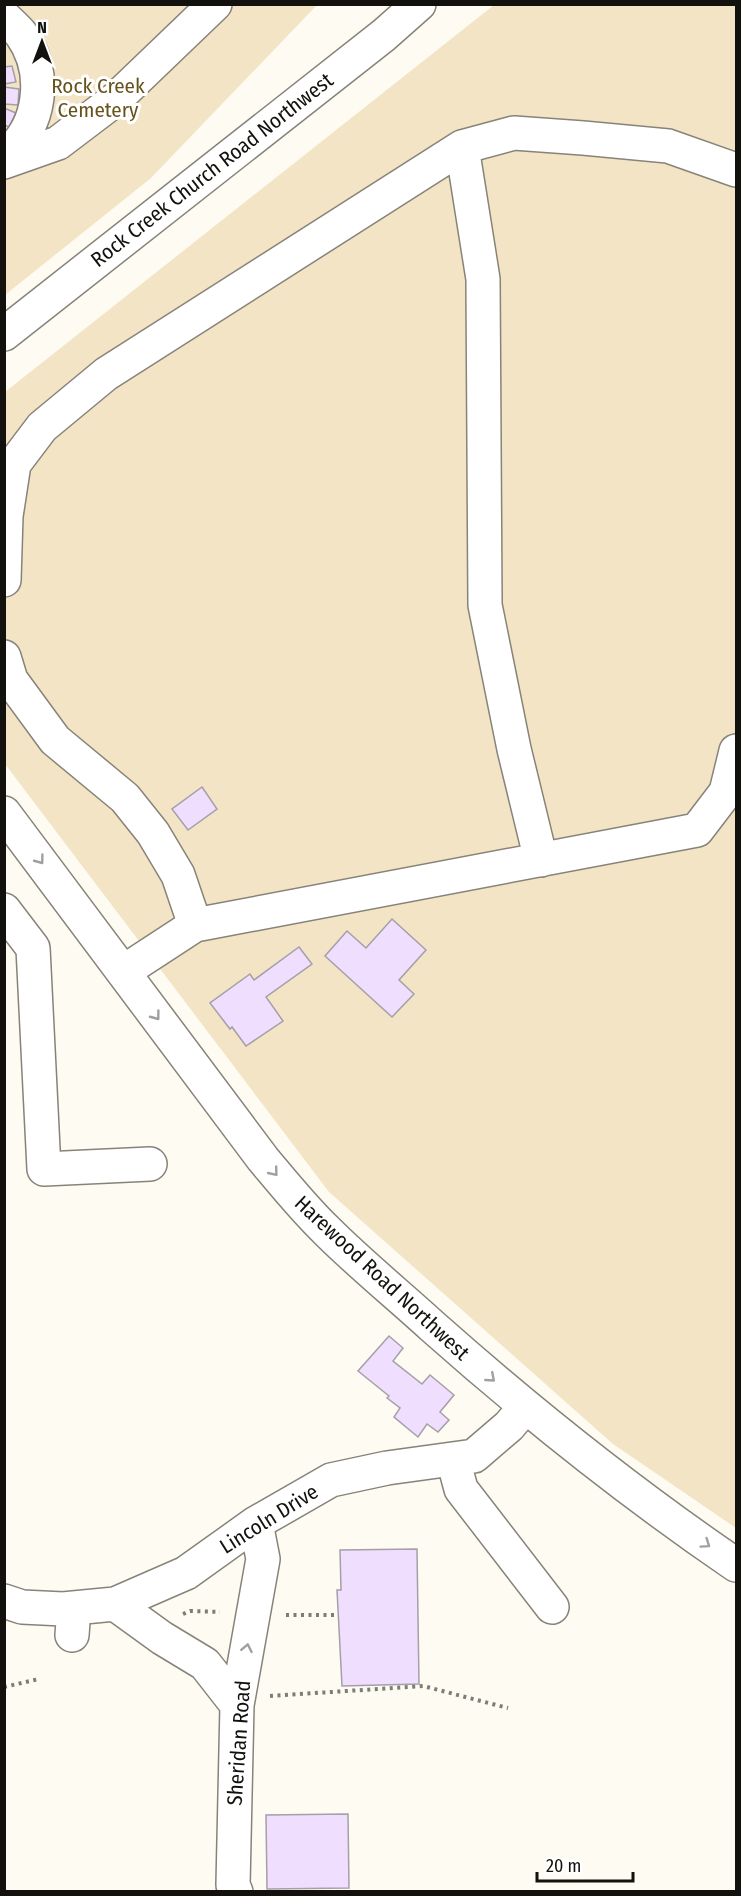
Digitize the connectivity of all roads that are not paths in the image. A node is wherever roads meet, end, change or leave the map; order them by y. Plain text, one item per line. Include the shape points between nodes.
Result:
1 (215, 4) edge
2 (419, 4) edge
3 (4, 18) edge
4 (462, 147) junction
5 (4, 156) edge
6 (4, 162) edge
7 (736, 170) edge
8 (4, 334) edge
9 (4, 580) edge
10 (4, 657) edge
11 (736, 751) edge
12 (4, 813) edge
13 (541, 860) junction
14 (4, 910) edge
15 (195, 925) junction
16 (123, 972) junction
17 (150, 1164) dead end
18 (525, 1407) junction
19 (453, 1459) junction
20 (256, 1523) junction
21 (736, 1565) edge
22 (115, 1604) junction
23 (552, 1606) dead end
24 (10, 1612) edge
25 (248, 1701) junction
26 (236, 1892) edge

1 - 6 street via 116,99 58,143
2 - 8 street, Rock Creek Church Road Northwest
3 - 5 street via 21,34 31,53 38,94 26,133
4 - 7 street via 514,133 583,138 668,146
4 - 9 street via 106,374 42,427 14,464 6,516
4 - 13 street via 483,279 485,605
10 - 15 street via 11,680 55,740 124,798 153,833 178,875
11 - 13 street via 726,792 697,830
12 -> 16 street, Harewood Road Northwest
13 - 15 street
14 - 17 street via 33,948 44,1169
15 - 16 street
16 -> 18 street, Harewood Road Northwest via 298,1201 327,1232
18 - 19 street, Lincoln Drive via 474,1456
18 -> 21 street, Harewood Road Northwest via 628,1488
19 - 20 street, Lincoln Drive via 331,1480
19 - 23 street via 461,1489
20 - 22 street, Lincoln Drive via 186,1573
25 -> 20 street, Sheridan Road via 263,1559
22 - 24 street, Lincoln Drive via 73,1621
22 - 25 street via 205,1664
25 - 26 street, Sheridan Road via 233,1885

